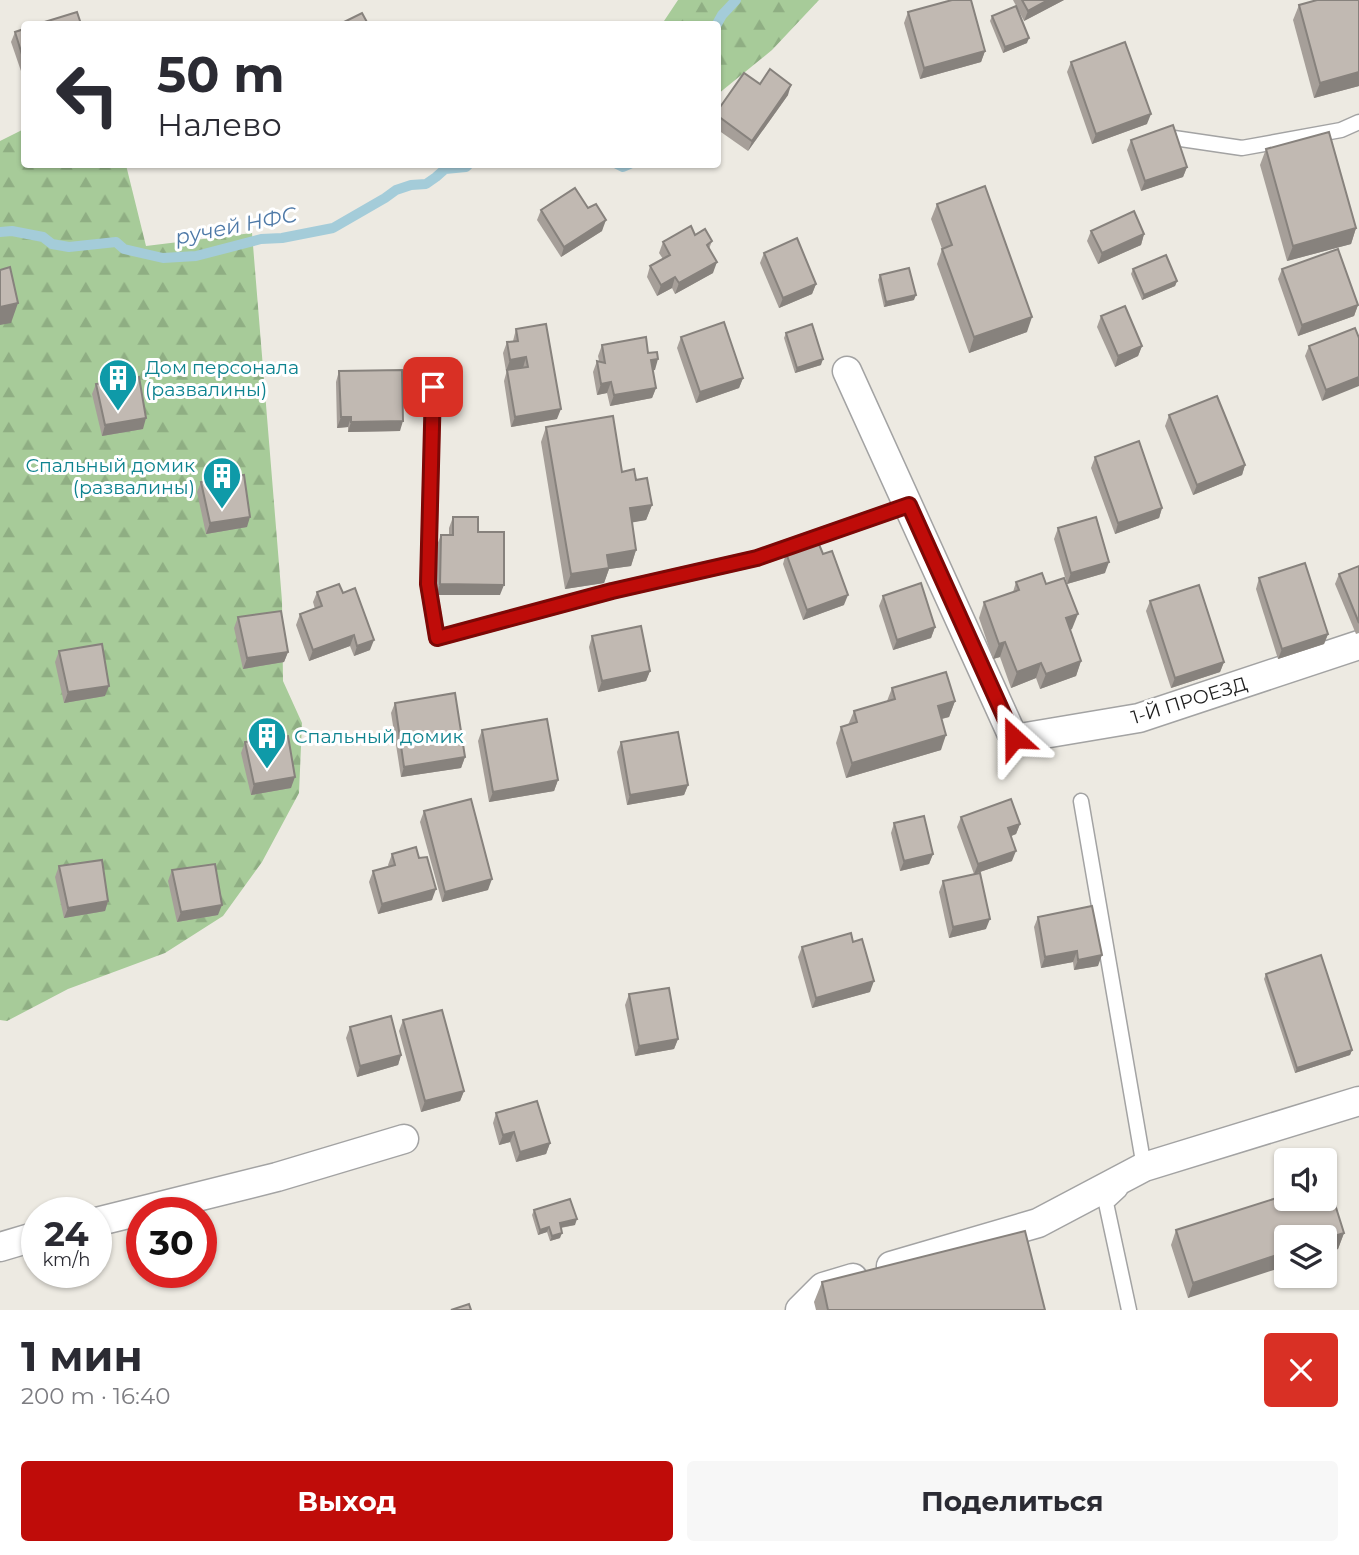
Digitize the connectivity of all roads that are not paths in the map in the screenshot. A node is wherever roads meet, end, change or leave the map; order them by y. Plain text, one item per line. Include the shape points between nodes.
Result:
1 (1359, 121) edge
2 (1174, 138) edge
3 (847, 371) dead end
4 (433, 387) dead end
5 (909, 505) junction
6 (1359, 645) edge
7 (1081, 801) dead end
8 (1359, 1101) edge
9 (404, 1139) dead end
10 (1144, 1167) junction
11 (112, 1218) edge
12 (21, 1241) edge
13 (0, 1247) edge
14 (800, 1310) edge
15 (1129, 1310) edge

1 - 2 lane via 1341,130 1242,148
3 - 5 street
4 - 5 lane via 428,584 437,638 757,558
5 - 6 street, 1-Й ПРОЕЗД via 1014,738 1139,718
7 - 10 lane
8 - 10 street
9 - 11 street via 277,1177
10 - 14 street via 1038,1223 823,1287
10 - 15 lane via 1106,1203
12 - 13 street

